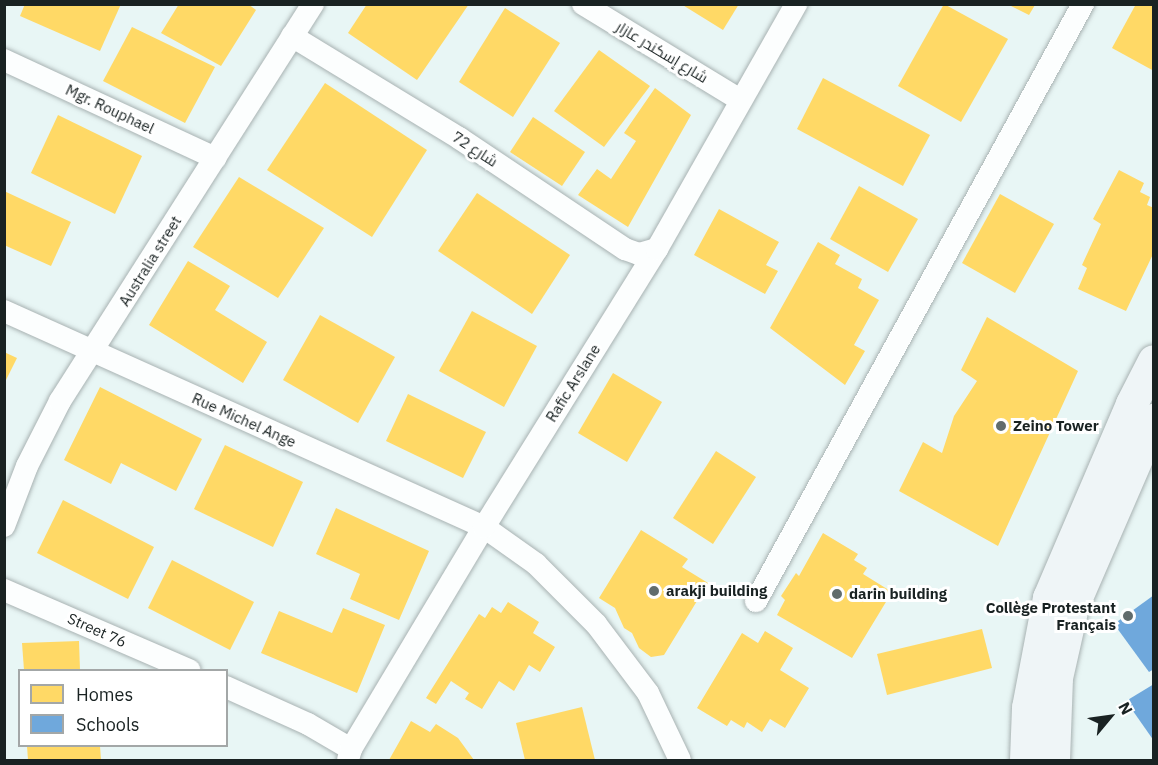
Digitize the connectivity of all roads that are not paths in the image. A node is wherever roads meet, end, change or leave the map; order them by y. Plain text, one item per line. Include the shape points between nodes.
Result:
1 (313, 4) edge
2 (583, 4) edge
3 (796, 4) edge
4 (1083, 4) edge
5 (292, 36) junction
6 (4, 60) edge
7 (740, 100) junction
8 (215, 158) junction
9 (657, 249) junction
10 (4, 310) edge
11 (93, 353) junction
12 (1154, 361) edge
13 (1154, 420) edge
14 (4, 526) edge
15 (484, 527) junction
16 (4, 590) edge
17 (756, 601) dead end
18 (187, 669) edge
19 (228, 688) edge
20 (350, 755) edge
21 (680, 760) edge
22 (1026, 760) edge
23 (1054, 760) edge

1 - 5 street, Australia street
2 - 7 street, شارع إسكندر عازار
3 - 7 street, Rafic Arslane
4 - 17 street
5 - 8 street, Australia street
5 - 9 street, شارع 72 via 459,138 625,249 639,254
6 - 8 street, Mgr. Rouphael
7 - 9 street, Rafic Arslane
8 - 11 street, Australia street
9 - 15 street, Rafic Arslane
10 - 11 street, Rue Michel Ange
11 - 14 street, Australia street via 46,425
11 - 15 street, Rue Michel Ange
12 - 22 main road via 1049,598 1028,708
13 - 23 main road via 1073,608 1057,678
15 - 20 street, Rafic Arslane
15 - 21 street, Rue Michel Ange via 536,564 596,624 648,693
16 - 18 street, Street 76
19 - 20 street via 308,724

